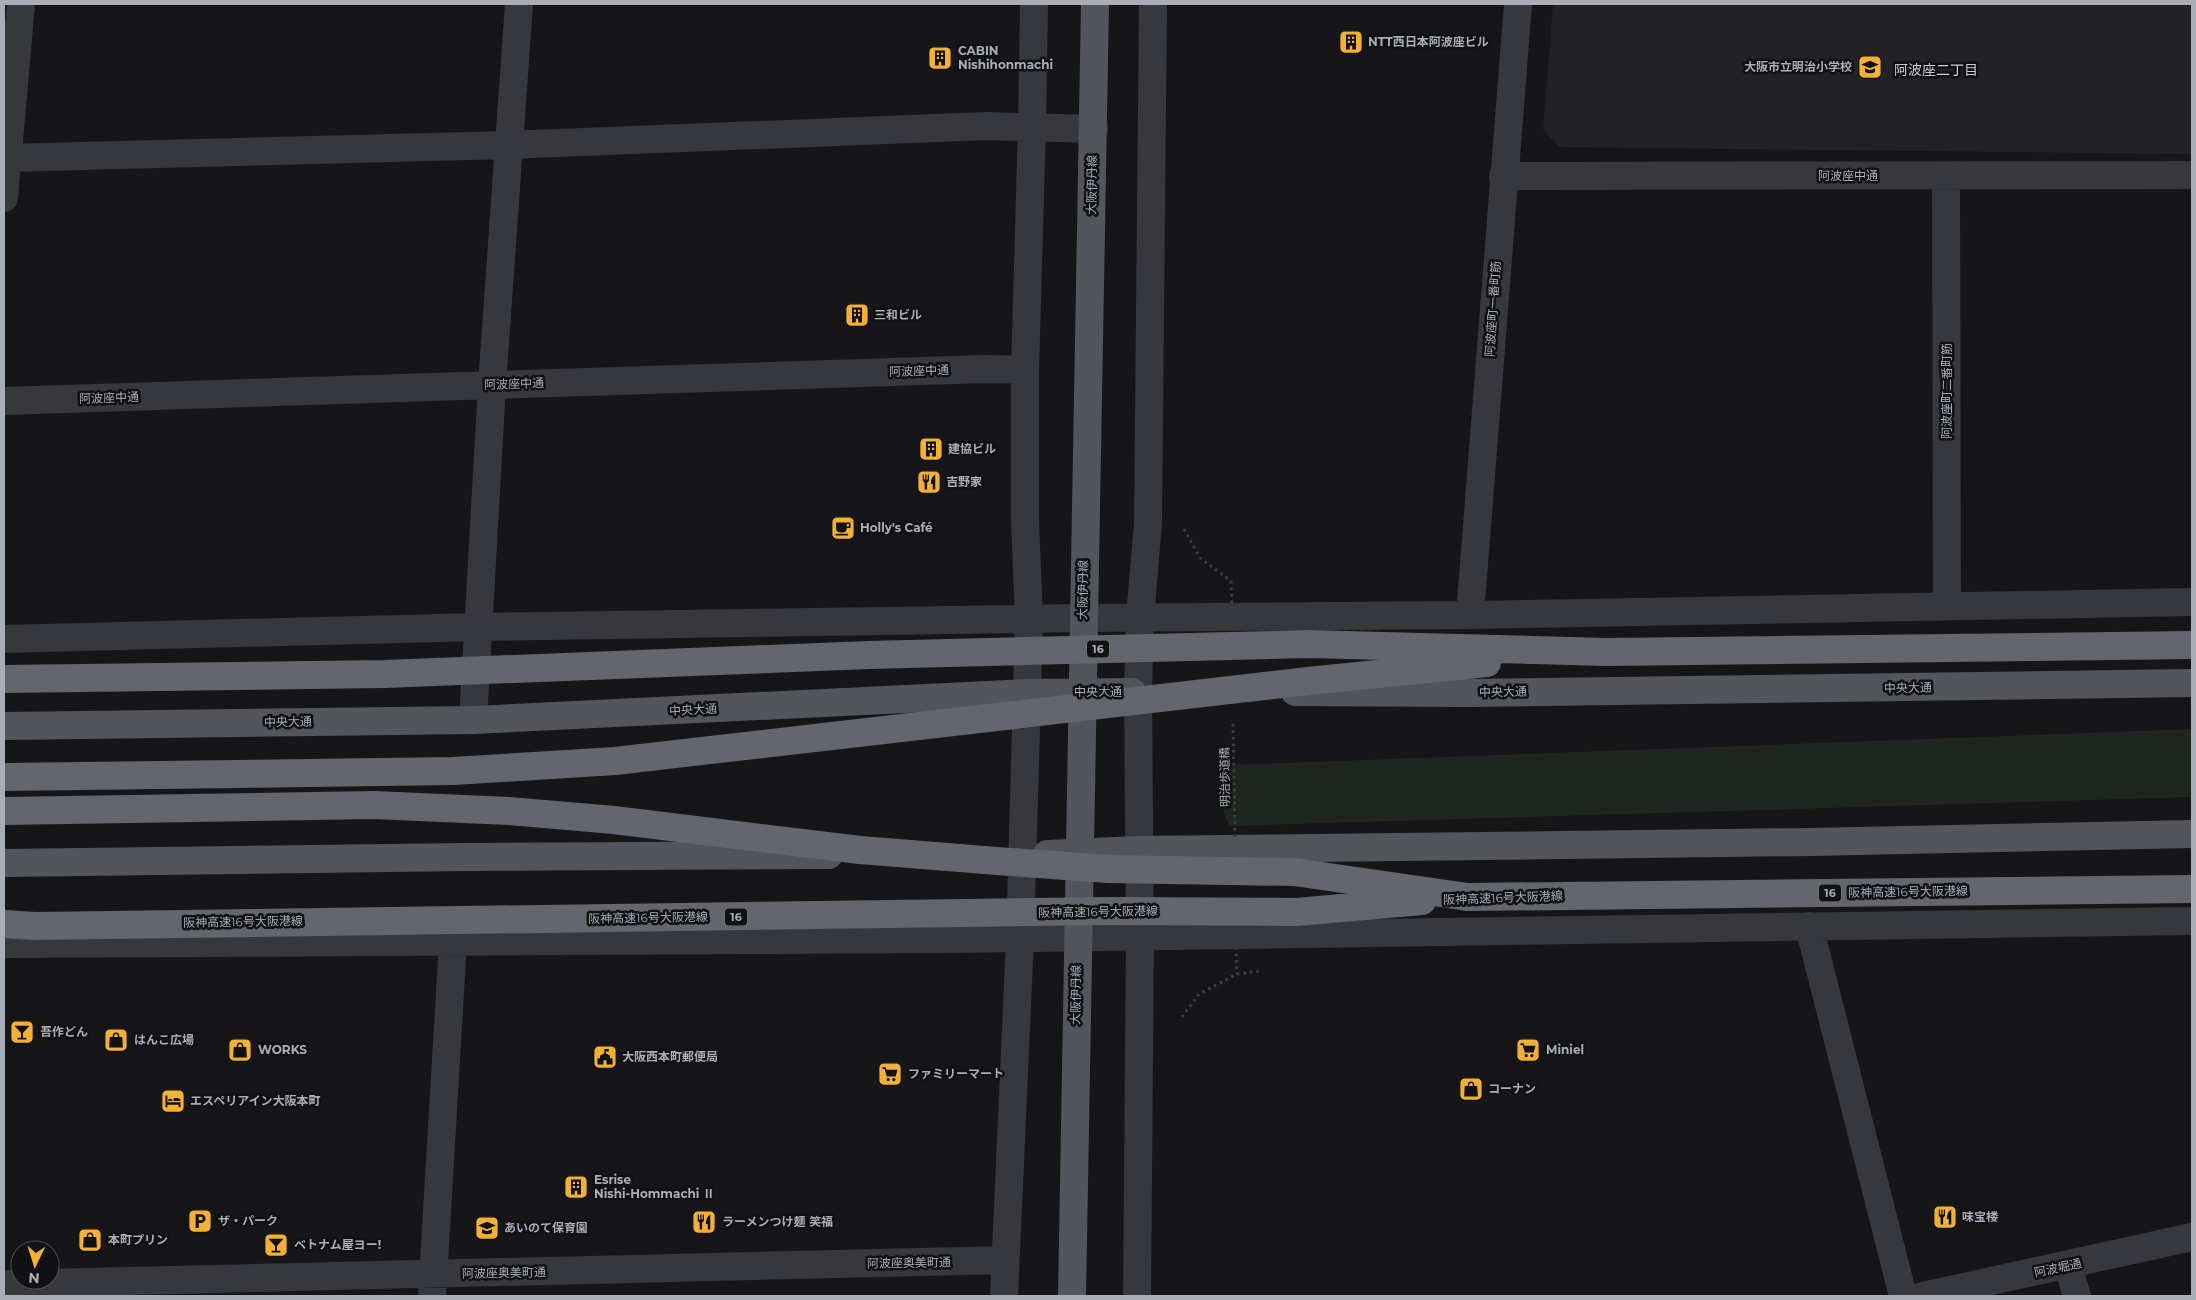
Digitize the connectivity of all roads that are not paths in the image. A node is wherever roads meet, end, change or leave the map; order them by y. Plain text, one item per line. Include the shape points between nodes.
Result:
1 (20, 4) edge
2 (518, 4) edge
3 (1034, 4) edge
4 (1095, 4) edge
5 (1153, 4) edge
6 (1518, 4) edge
7 (1032, 126) junction
8 (1094, 129) junction
9 (508, 145) junction
10 (6, 158) edge
11 (2192, 175) edge
12 (1504, 176) junction
13 (1946, 176) junction
14 (4, 198) edge
15 (1024, 370) junction
16 (492, 385) junction
17 (4, 401) edge
18 (2192, 602) edge
19 (1947, 606) junction
20 (1470, 615) junction
21 (1140, 617) junction
22 (1029, 618) junction
23 (1083, 618) junction
24 (478, 627) junction
25 (4, 639) edge
26 (2192, 644) edge
27 (1606, 652) junction
28 (4, 680) edge
29 (2192, 683) edge
30 (1083, 692) junction
31 (1138, 692) junction
32 (1027, 693) junction
33 (473, 720) junction
34 (4, 726) edge
35 (4, 777) edge
36 (4, 811) edge
37 (2192, 834) edge
38 (1139, 850) junction
39 (1021, 854) junction
40 (1078, 854) junction
41 (4, 863) edge
42 (2192, 889) edge
43 (1468, 897) junction
44 (2192, 921) edge
45 (4, 924) edge
46 (35, 926) junction
47 (1809, 926) junction
48 (4, 930) edge
49 (1140, 936) junction
50 (1077, 937) junction
51 (1020, 938) junction
52 (453, 942) junction
53 (4, 944) edge
54 (2192, 1238) edge
55 (1004, 1260) junction
56 (2068, 1266) junction
57 (4, 1284) edge
58 (433, 1286) edge
59 (1004, 1296) edge
60 (1072, 1296) edge
61 (1137, 1296) edge
62 (1903, 1296) edge
63 (1923, 1296) edge
64 (2077, 1296) edge

1 - 10 street
2 - 9 street
3 - 7 street
4 - 8 main road, 大阪伊丹線
5 - 21 street via 1148,523
6 - 12 street, 阿波座町一番町筋
7 - 8 street
7 - 9 street
7 - 15 street
8 - 23 main road, 大阪伊丹線
9 - 10 street
9 - 16 street
10 - 14 street
11 - 13 street, 阿波座中通
12 - 13 street, 阿波座中通
12 - 20 street, 阿波座町一番町筋
13 - 19 street, 阿波座町二番町筋
15 - 16 street, 阿波座中通
15 - 22 street
16 - 17 street, 阿波座中通
16 - 24 street
18 - 19 street
19 - 20 street
20 - 21 street
21 - 23 street
21 - 31 street
22 - 23 street
22 - 24 street
22 - 32 street
23 - 30 main road, 大阪伊丹線
24 - 25 street
24 - 33 street
26 - 27 highway, 16, bridge
27 - 28 highway, 16, bridge via 1308,644 869,655 385,674
27 - 35 highway, bridge via 1308,681 615,761 452,771
29 - 31 main road, 中央大通 via 1468,693
30 - 31 main road, 中央大通
30 - 32 main road, 中央大通
30 - 40 main road, 大阪伊丹線
31 - 38 street
32 - 33 main road, 中央大通
32 - 39 street
33 - 34 main road, 中央大通
36 - 43 highway, bridge via 374,805 509,811 614,820 860,850 987,860 1108,869 1294,872
37 - 38 main road
38 - 40 main road
38 - 49 street
39 - 40 main road
39 - 41 main road
39 - 51 street
40 - 50 main road, 大阪伊丹線
42 - 43 highway, 阪神高速16号大阪港線 / 16
43 - 46 highway, 阪神高速16号大阪港線 / 16, bridge via 1296,912 1107,911
44 - 47 street
45 - 46 highway, 阪神高速16号大阪港線 / 16, bridge
46 - 48 highway, bridge
47 - 49 street
47 - 62 street
49 - 50 street
49 - 61 street
50 - 51 street
50 - 60 main road, 大阪伊丹線
51 - 52 street
51 - 55 street
52 - 53 street
52 - 58 street
54 - 56 street, 阿波堀通
55 - 58 street, 阿波座奥美町通
55 - 59 street
56 - 63 street, 阿波堀通
56 - 64 street
57 - 58 street, 阿波座奥美町通

